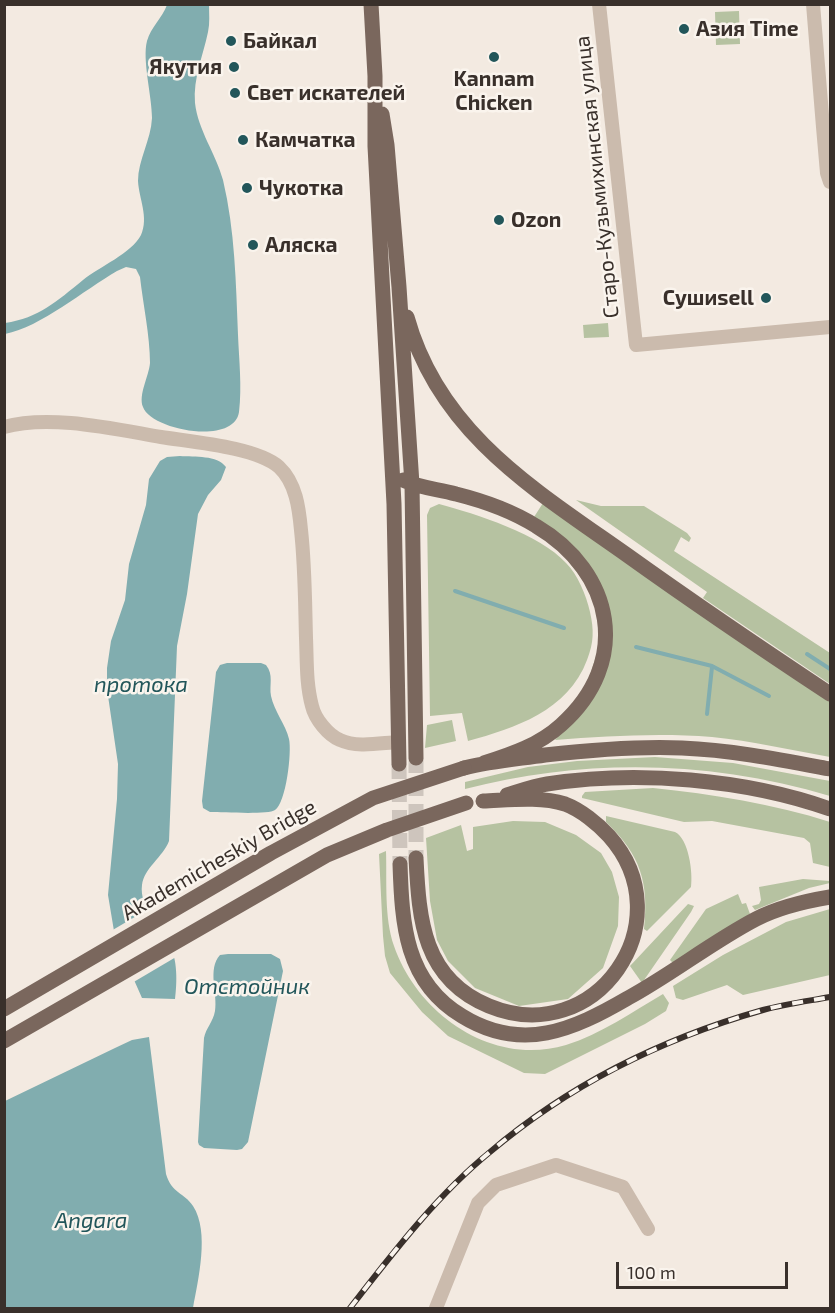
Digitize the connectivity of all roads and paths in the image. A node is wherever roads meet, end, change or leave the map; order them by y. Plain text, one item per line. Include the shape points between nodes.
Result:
1 (371, 4) edge
2 (599, 4) edge
3 (813, 4) edge
4 (375, 76) junction
5 (831, 182) edge
6 (399, 287) junction
7 (831, 327) edge
8 (4, 427) edge
9 (393, 469) junction
10 (412, 484) junction
11 (454, 493) junction
12 (412, 503) junction
13 (831, 694) edge
14 (398, 742) junction
15 (416, 758) tunnel mouth
16 (484, 763) junction
17 (399, 764) tunnel mouth
18 (831, 770) edge
19 (483, 801) junction
20 (831, 808) edge
21 (416, 858) tunnel mouth
22 (400, 864) tunnel mouth
23 (831, 897) edge
24 (4, 1009) edge
25 (4, 1041) edge
26 (648, 1229) dead end
27 (436, 1308) edge

1 - 4 main road
2 - 7 street, Старо-Кузьмихинская улица via 636,345
3 - 5 street
4 - 6 main road via 387,145
4 - 9 main road via 375,146
6 - 10 main road
6 - 13 main road via 415,343 430,375 457,416 487,450 551,503
8 - 14 street via 53,422 138,433 239,450 279,467 292,485 299,505 307,679 312,708 325,729 340,740 362,744
9 - 10 main road
9 - 14 main road
10 - 11 main road
10 - 12 main road
11 - 12 main road via 424,492
11 - 16 main road via 514,514 560,542 581,563 594,584 605,621 605,648 598,672 568,718 531,746
12 - 15 main road
14 - 17 main road
16 - 18 main road via 627,748 682,748
16 - 24 main road, Akademicheskiy Bridge, bridge via 373,798
19 - 20 main road via 546,784 649,778 756,789
19 - 21 main road via 518,799 566,804 602,827 626,858 635,885 634,936 620,967 594,994 563,1011 528,1015 497,1009 465,993 446,976 427,944 419,906
19 - 25 main road, bridge via 466,803 387,830 327,855
22 - 23 main road via 404,930 414,962 426,983 441,1000 470,1021 521,1035 555,1032 597,1017 758,918 804,901
26 - 27 street via 623,1187 556,1165 496,1185 478,1203

